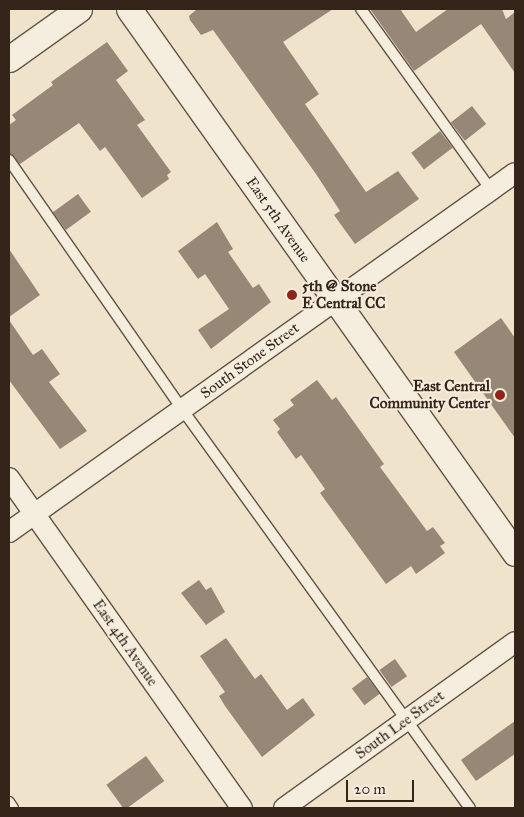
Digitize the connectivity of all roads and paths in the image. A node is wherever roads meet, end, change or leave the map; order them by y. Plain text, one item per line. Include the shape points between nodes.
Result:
1 (79, 9) edge
2 (129, 9) edge
3 (361, 9) edge
4 (9, 59) edge
5 (9, 160) edge
6 (515, 173) edge
7 (491, 190) junction
8 (334, 300) junction
9 (182, 410) junction
10 (9, 478) edge
11 (34, 514) junction
12 (9, 532) edge
13 (515, 553) edge
14 (515, 642) edge
15 (408, 720) junction
16 (9, 802) edge
17 (13, 808) edge
18 (242, 808) edge
19 (284, 808) edge
20 (470, 808) edge

1 - 4 street
2 - 8 street, East 5th Avenue
3 - 7 lane
5 - 9 lane
6 - 7 street, South Stone Street
7 - 8 street, South Stone Street
8 - 9 street, South Stone Street
8 - 13 street, East 5th Avenue
9 - 11 street, South Stone Street
9 - 15 lane
10 - 11 street, East 4th Avenue
11 - 12 street, South Stone Street
11 - 18 street, East 4th Avenue
14 - 15 street, South Lee Street
15 - 19 street, South Lee Street
15 - 20 lane
16 - 17 lane

